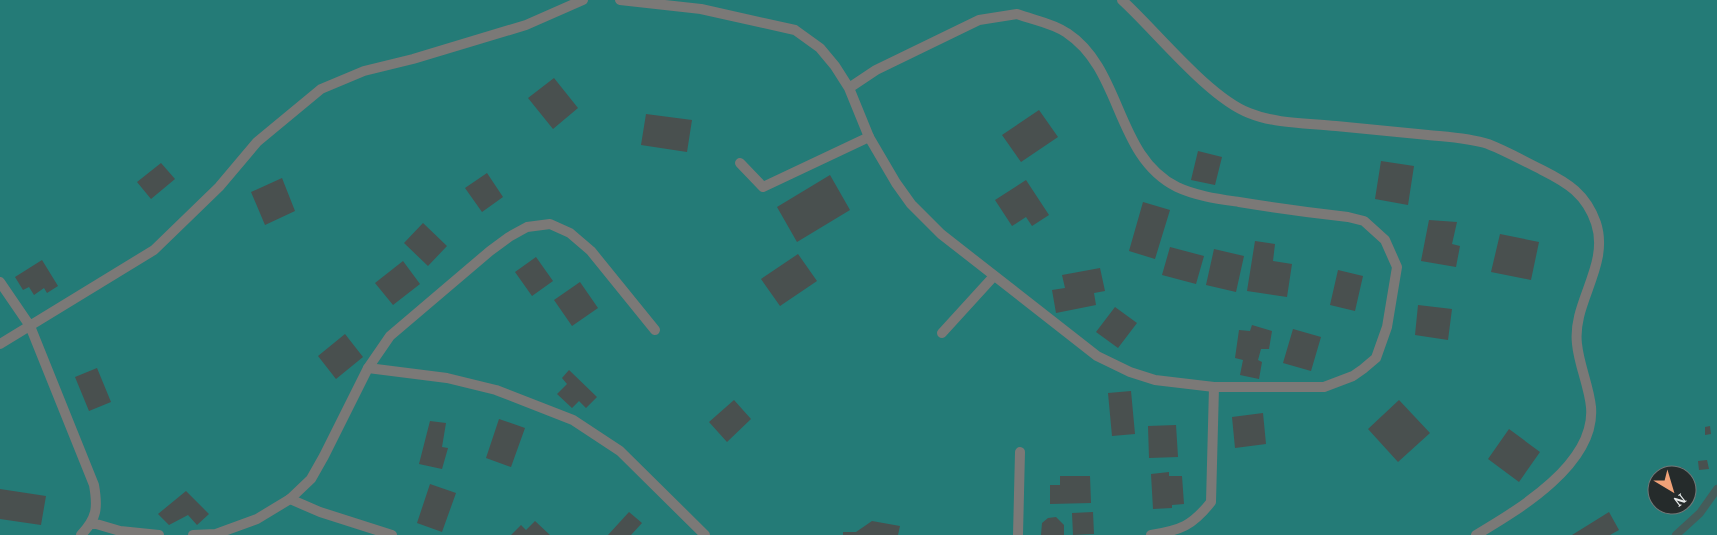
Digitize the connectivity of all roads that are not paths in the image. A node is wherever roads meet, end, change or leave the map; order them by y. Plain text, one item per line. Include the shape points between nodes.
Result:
1 (583, 0) edge
2 (620, 0) edge
3 (1122, 0) edge
4 (849, 88) junction
5 (869, 137) junction
6 (740, 163) dead end
7 (994, 276) junction
8 (0, 282) edge
9 (30, 326) junction
10 (655, 330) dead end
11 (942, 333) dead end
12 (0, 344) edge
13 (368, 368) junction
14 (1214, 387) junction
15 (1020, 452) dead end
16 (290, 499) junction
17 (93, 523) junction
18 (81, 535) edge
19 (159, 535) edge
20 (193, 535) edge
21 (392, 535) edge
22 (705, 535) edge
23 (1018, 535) edge
24 (1151, 535) edge
25 (1476, 535) edge

1 - 9 street via 526,25 364,71 321,89 257,142 219,187 154,250
2 - 4 street via 701,9 795,30 820,48
3 - 25 street via 1216,92 1249,113 1278,121 1486,144 1570,184 1585,201 1596,224 1599,248 1595,271 1576,324 1577,346 1592,408 1588,435 1577,457 1547,486
4 - 5 street
4 - 14 street via 876,70 979,20 1017,14 1067,32 1086,50 1106,77 1136,148 1151,169 1177,187 1213,198 1364,221 1385,240 1397,267 1387,327 1376,358 1353,376 1324,387
5 - 6 street via 763,187
5 - 7 street via 911,204 941,234
7 - 11 street
7 - 14 street via 1097,356 1155,380
8 - 9 street
9 - 12 street
9 - 17 street via 94,485 97,504
10 - 13 street via 591,252 570,233 550,224 527,227 490,251 390,336
13 - 16 street via 324,456 310,479
13 - 22 street via 456,380 496,390 574,420 620,450
14 - 24 street via 1211,502 1201,515 1180,530
15 - 23 street
16 - 20 street via 256,519 216,534
16 - 21 street
17 - 18 street
17 - 19 street via 120,531

